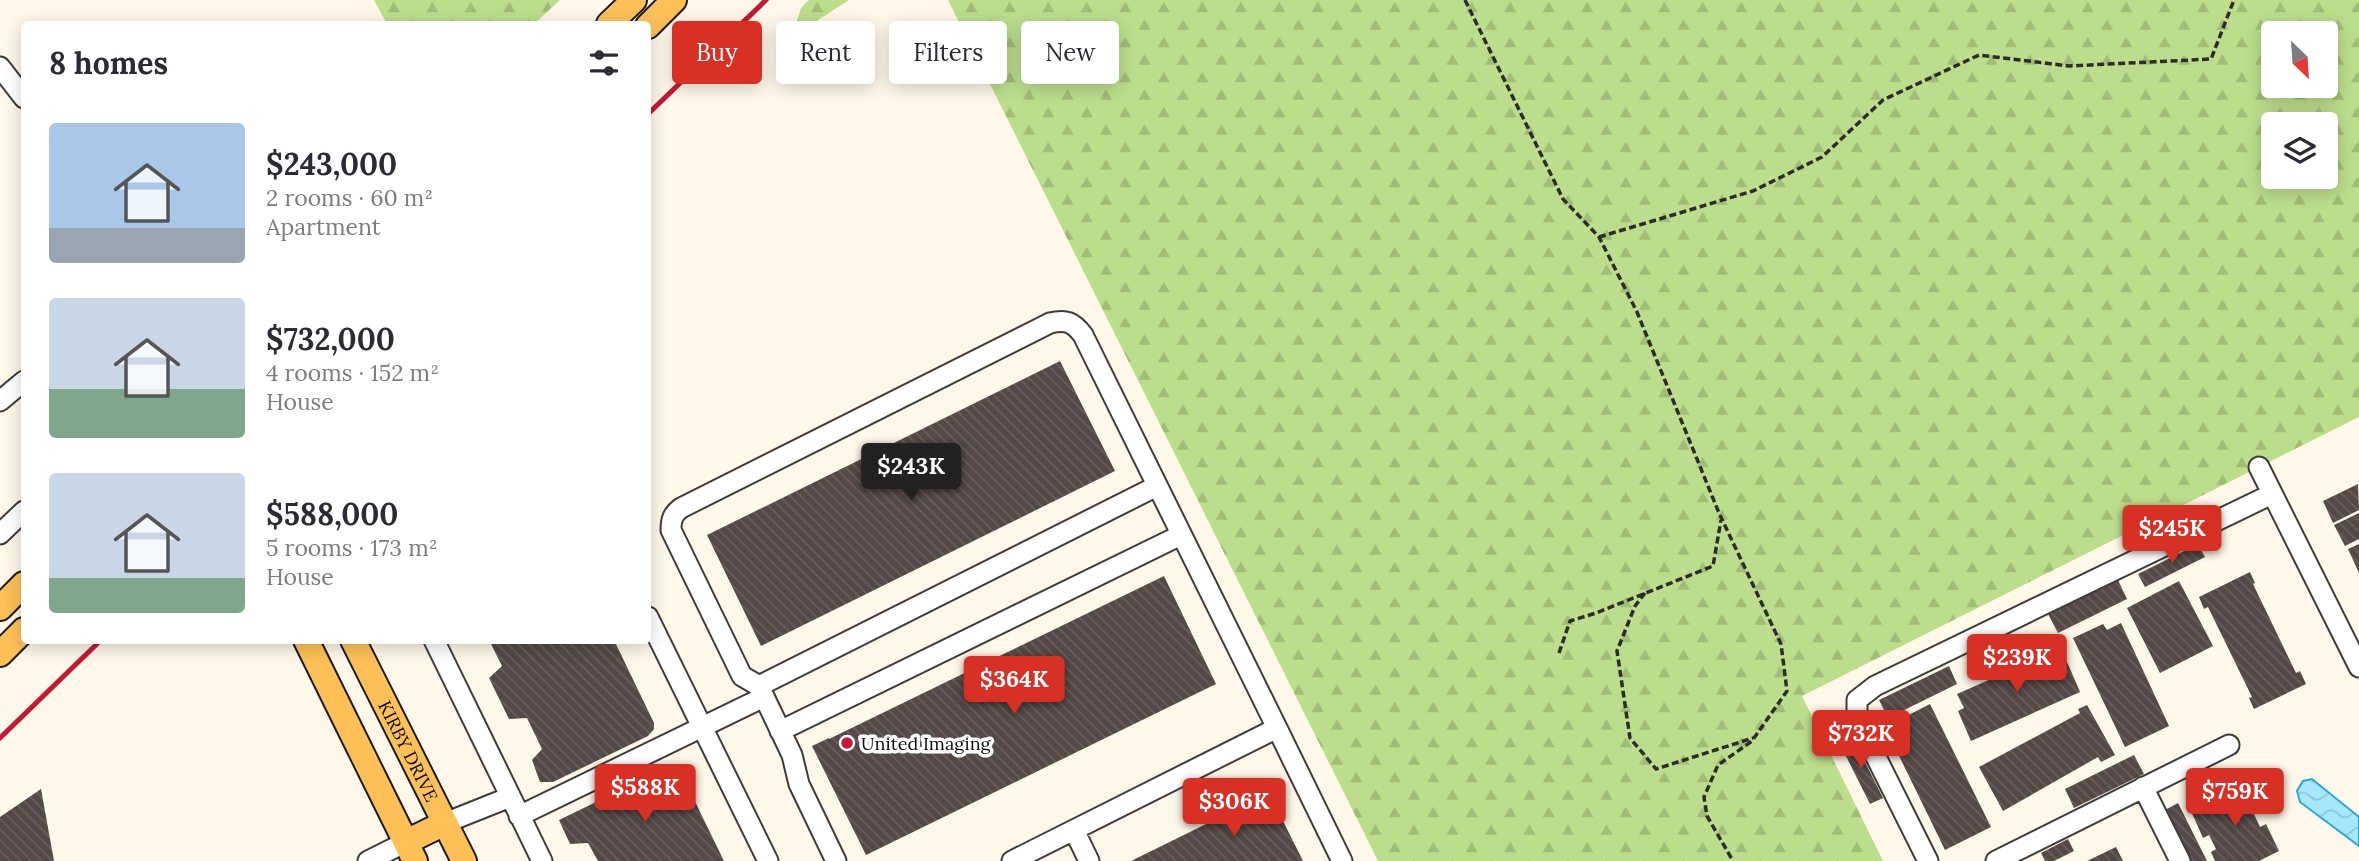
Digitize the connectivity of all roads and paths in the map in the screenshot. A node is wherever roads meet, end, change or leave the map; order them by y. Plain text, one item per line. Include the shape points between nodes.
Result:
1 (634, 0) edge
2 (674, 0) edge
3 (1465, 0) edge
4 (2234, 0) edge
5 (612, 21) edge
6 (651, 23) edge
7 (0, 67) edge
8 (21, 94) edge
9 (1599, 237) junction
10 (21, 384) edge
11 (0, 401) edge
12 (2259, 467) dead end
13 (1157, 486) junction
14 (2272, 494) junction
15 (21, 514) edge
16 (1722, 518) junction
17 (0, 534) edge
18 (1181, 535) junction
19 (21, 587) edge
20 (1645, 593) junction
21 (0, 608) edge
22 (651, 623) edge
23 (21, 633) edge
24 (308, 644) edge
25 (355, 644) edge
26 (436, 644) edge
27 (1559, 653) dead end
28 (0, 654) edge
29 (2359, 667) edge
30 (761, 691) junction
31 (701, 727) junction
32 (1277, 728) junction
33 (780, 731) junction
34 (1755, 737) junction
35 (2229, 745) dead end
36 (2143, 788) junction
37 (510, 797) junction
38 (519, 816) junction
39 (445, 823) junction
40 (1074, 830) junction
41 (410, 851) edge
42 (368, 861) edge
43 (464, 861) edge
44 (542, 861) edge
45 (768, 861) edge
46 (836, 861) edge
47 (1012, 861) edge
48 (1089, 861) edge
49 (1342, 861) edge
50 (1733, 861) edge
51 (1928, 861) edge
52 (1996, 861) edge
53 (2180, 861) edge

1 - 5 main road
2 - 6 main road
3 - 9 path via 1563,199
4 - 9 path via 2211,59 2069,66 1979,55 1883,100 1822,157 1753,191
7 - 8 street
9 - 16 path via 1637,312
10 - 11 street
12 - 14 street
13 - 18 street
13 - 30 street
13 - 30 street via 1083,335 1069,321 1037,329 674,513 671,530 742,676
14 - 29 street
14 - 51 street via 1875,686 1857,699 1863,731
15 - 17 street
16 - 20 path via 1713,566
16 - 34 path via 1781,643 1787,691
18 - 32 street
18 - 33 street
19 - 21 main road
20 - 27 path via 1570,621
20 - 34 path via 1617,650 1630,738 1656,769
22 - 31 street
23 - 28 main road
24 - 41 main road
25 - 39 main road, KIRBY DRIVE
26 - 37 street
30 - 31 street
30 - 33 street
31 - 38 street
31 - 45 street
32 - 40 street
32 - 49 street
33 - 46 street via 799,784
34 - 50 path via 1717,765 1704,797 1707,816
35 - 36 street
36 - 52 street
36 - 53 street
37 - 38 street
37 - 39 street
38 - 44 street
39 - 41 main road
39 - 43 main road, KIRBY DRIVE
40 - 47 street
40 - 48 street
41 - 42 street

